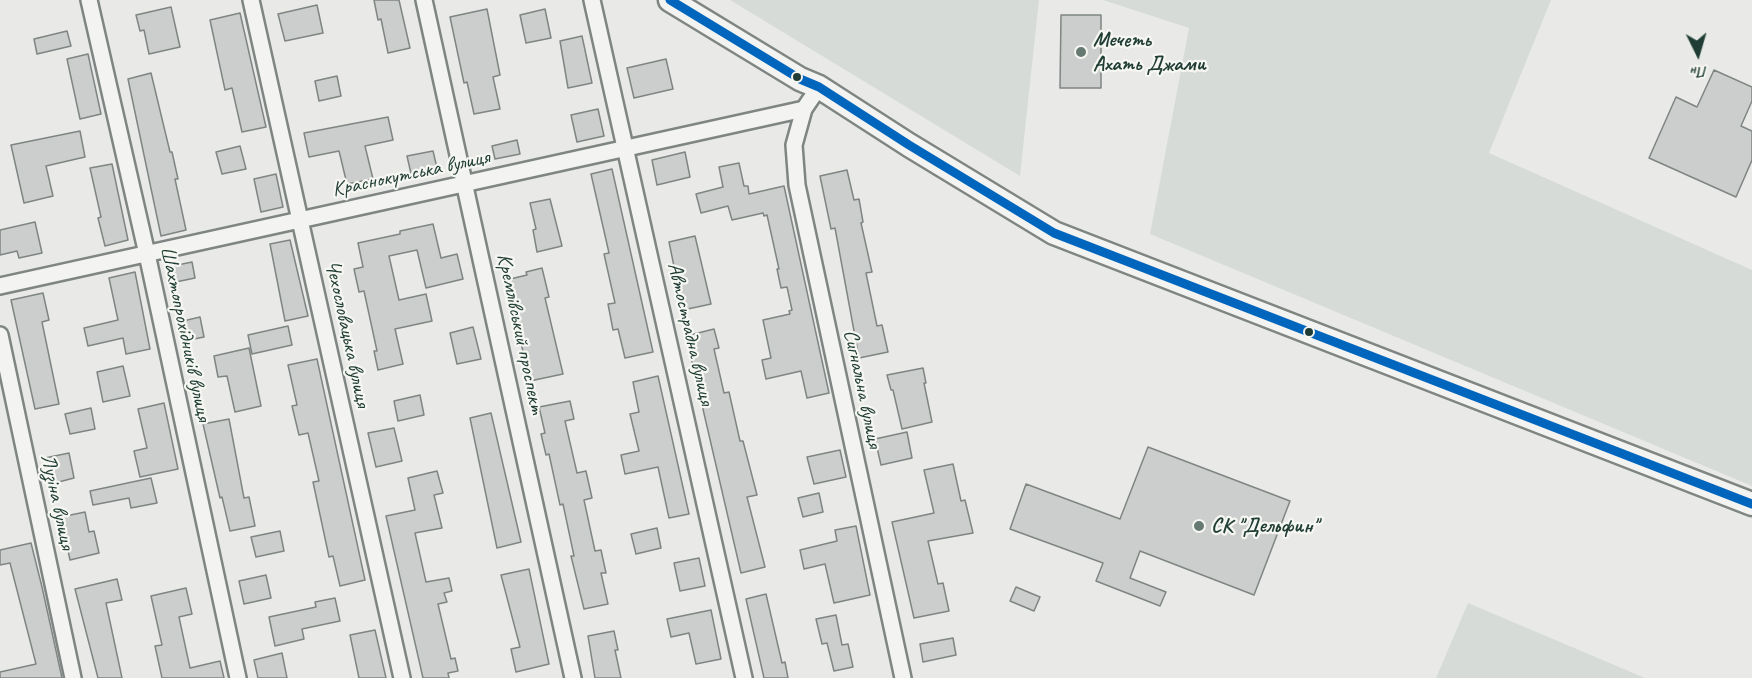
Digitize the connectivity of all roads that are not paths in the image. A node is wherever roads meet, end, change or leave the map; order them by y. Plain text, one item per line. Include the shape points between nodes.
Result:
1 (89, 0) edge
2 (251, 0) edge
3 (424, 0) edge
4 (592, 0) edge
5 (670, 0) edge
6 (819, 87) junction
7 (804, 110) junction
8 (627, 148) junction
9 (465, 184) junction
10 (301, 220) junction
11 (147, 254) junction
12 (0, 286) edge
13 (0, 335) edge
14 (1752, 504) edge
15 (73, 678) edge
16 (238, 678) edge
17 (402, 678) edge
18 (573, 678) edge
19 (744, 678) edge
20 (903, 678) edge

1 - 11 street, Шахтопрохідників вулиця
2 - 10 street, Чехословацька вулиця
3 - 9 street, Кремлівський проспект
4 - 8 street, Автострадна вулиця
5 - 6 street
6 - 7 street
6 - 14 street via 1054,233
7 - 8 street, Краснокутська вулиця
7 - 20 street, Сигнальна вулиця via 794,145 797,185
8 - 9 street, Краснокутська вулиця
8 - 19 street, Автострадна вулиця
9 - 10 street, Краснокутська вулиця
9 - 18 street, Кремлівський проспект
10 - 11 street, Краснокутська вулиця
10 - 17 street, Чехословацька вулиця
11 - 12 street, Краснокутська вулиця
11 - 16 street, Шахтопрохідників вулиця
13 - 15 street, Лузіна вулиця

